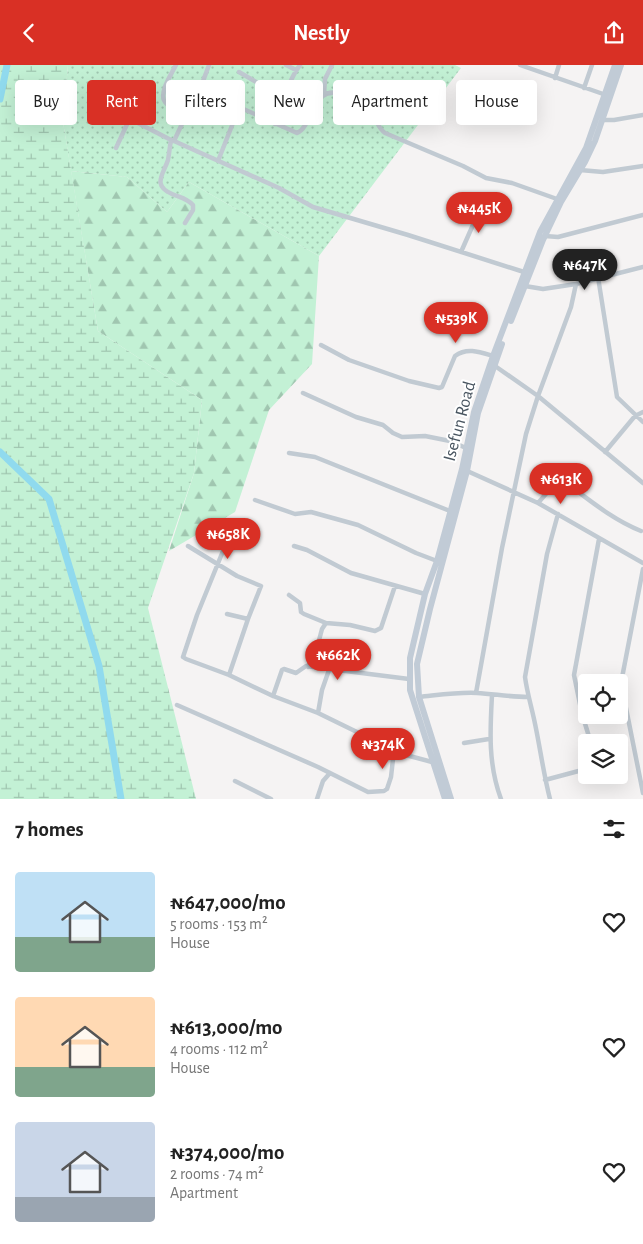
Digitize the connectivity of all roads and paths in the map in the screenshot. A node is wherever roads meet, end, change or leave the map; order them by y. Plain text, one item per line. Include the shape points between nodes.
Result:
1 (176, 65) edge
2 (209, 65) edge
3 (286, 65) edge
4 (300, 65) edge
5 (332, 65) edge
6 (559, 65) edge
7 (592, 65) edge
8 (615, 65) edge
9 (621, 65) edge
10 (523, 66) edge
11 (296, 70) junction
12 (239, 72) dead end
13 (554, 78) junction
14 (168, 80) edge
15 (203, 80) edge
16 (292, 80) edge
17 (255, 82) edge
18 (166, 83) edge
19 (584, 88) junction
20 (324, 94) joint
21 (606, 95) junction
22 (166, 104) edge
23 (643, 115) edge
24 (602, 120) junction
25 (180, 125) edge
26 (232, 125) edge
27 (280, 125) edge
28 (304, 125) edge
29 (172, 141) junction
30 (116, 148) dead end
31 (218, 161) junction
32 (643, 165) edge
33 (580, 170) junction
34 (557, 199) junction
35 (480, 209) dead end
36 (643, 215) edge
37 (185, 223) dead end
38 (545, 235) junction
39 (461, 252) junction
40 (643, 267) edge
41 (524, 272) junction
42 (598, 277) junction
43 (576, 284) junction
44 (525, 286) junction
45 (321, 345) dead end
46 (493, 356) junction
47 (495, 366) junction
48 (303, 393) dead end
49 (538, 396) junction
50 (643, 412) edge
51 (635, 416) junction
52 (643, 422) edge
53 (466, 447) junction
54 (605, 452) junction
55 (289, 453) dead end
56 (465, 470) junction
57 (643, 483) edge
58 (513, 493) junction
59 (255, 500) dead end
60 (538, 503) junction
61 (450, 511) junction
62 (558, 514) junction
63 (641, 531) dead end
64 (599, 539) junction
65 (188, 546) dead end
66 (294, 546) dead end
67 (223, 551) dead end
68 (437, 561) junction
69 (643, 563) edge
70 (217, 564) junction
71 (643, 569) edge
72 (395, 586) junction
73 (289, 595) dead end
74 (425, 595) junction
75 (227, 614) dead end
76 (248, 619) junction
77 (326, 623) junction
78 (308, 667) junction
79 (329, 670) junction
80 (229, 675) junction
81 (409, 679) junction
82 (476, 693) junction
83 (492, 695) junction
84 (273, 696) junction
85 (419, 697) junction
86 (528, 697) junction
87 (176, 705) dead end
88 (318, 713) junction
89 (588, 734) edge
90 (489, 739) junction
91 (464, 743) dead end
92 (394, 750) junction
93 (402, 754) junction
94 (394, 757) junction
95 (432, 762) junction
96 (578, 771) edge
97 (330, 773) junction
98 (545, 779) junction
99 (235, 781) dead end
100 (368, 792) junction
101 (643, 793) edge
102 (271, 799) edge
103 (317, 799) edge
104 (367, 799) edge
105 (444, 799) edge
106 (451, 799) edge
107 (501, 799) edge
108 (550, 799) edge

1 - 14 street
2 - 15 street
3 - 11 street
4 - 11 street
5 - 20 street via 325,79
6 - 13 street
7 - 19 street
8 - 21 street, Isefun Road
9 - 24 street, Isefun Road
10 - 13 street
11 - 16 street
12 - 17 street
13 - 19 street
18 - 22 street via 162,96
19 - 21 street
20 - 34 street via 338,93 359,104 385,133 479,175
21 - 34 street, Isefun Road via 586,148
23 - 24 street
24 - 33 street, Isefun Road
25 - 29 street
26 - 31 street
27 - 28 street via 294,132 300,132
29 - 30 street via 129,120
29 - 31 street
29 - 37 street via 160,182 166,190 184,197 193,205 194,210
31 - 39 street via 313,207
32 - 33 street via 603,172
33 - 38 street, Isefun Road
34 - 41 street, Isefun Road
35 - 39 street
36 - 38 street via 558,237
38 - 44 street, Isefun Road
39 - 41 street
40 - 42 street
41 - 46 street, Isefun Road
42 - 43 street
42 - 51 street via 616,393
43 - 44 street via 543,289
43 - 49 street via 571,307
44 - 47 street, Isefun Road
45 - 46 street via 349,360 439,388 458,353 476,350
46 - 53 street, Isefun Road
47 - 49 street
47 - 56 street, Isefun Road via 478,413
48 - 53 street via 356,417 383,425 402,437 425,437
49 - 54 street
49 - 58 street
50 - 51 street
51 - 52 street
51 - 54 street
53 - 56 street, Isefun Road
54 - 57 street
55 - 61 street via 315,457
56 - 58 street
56 - 61 street, Isefun Road
56 - 85 street, Isefun Road via 420,647 417,664
58 - 60 street
58 - 82 street
59 - 68 street via 295,514 311,512 358,525
60 - 62 street
60 - 63 street via 561,479 609,515
61 - 68 street, Isefun Road
62 - 64 street
62 - 86 street via 547,554 527,661
64 - 69 street
64 - 89 street via 574,675
65 - 70 street
66 - 72 street via 351,573
67 - 70 street
68 - 74 street, Isefun Road
70 - 76 street via 261,586
70 - 80 street via 183,657
71 - 101 street via 621,683
72 - 74 street
72 - 77 street via 380,629 375,631
73 - 77 street via 300,603 304,614
74 - 81 street, Isefun Road via 410,658
75 - 76 street
76 - 80 street
77 - 78 street
78 - 79 street
78 - 84 street via 296,673 282,670
79 - 81 street
79 - 88 street
80 - 84 street
81 - 95 street, Isefun Road
82 - 83 street
82 - 85 street
83 - 86 street
83 - 90 street
84 - 88 street
85 - 106 street, Isefun Road
86 - 98 street
87 - 97 street
88 - 92 street
90 - 91 street
90 - 107 street
92 - 93 street
92 - 94 street
93 - 94 street
93 - 95 street
94 - 100 street via 387,789
95 - 105 street, Isefun Road
96 - 98 street
97 - 100 street
97 - 103 street via 323,781
98 - 108 street
99 - 102 street
100 - 104 street

